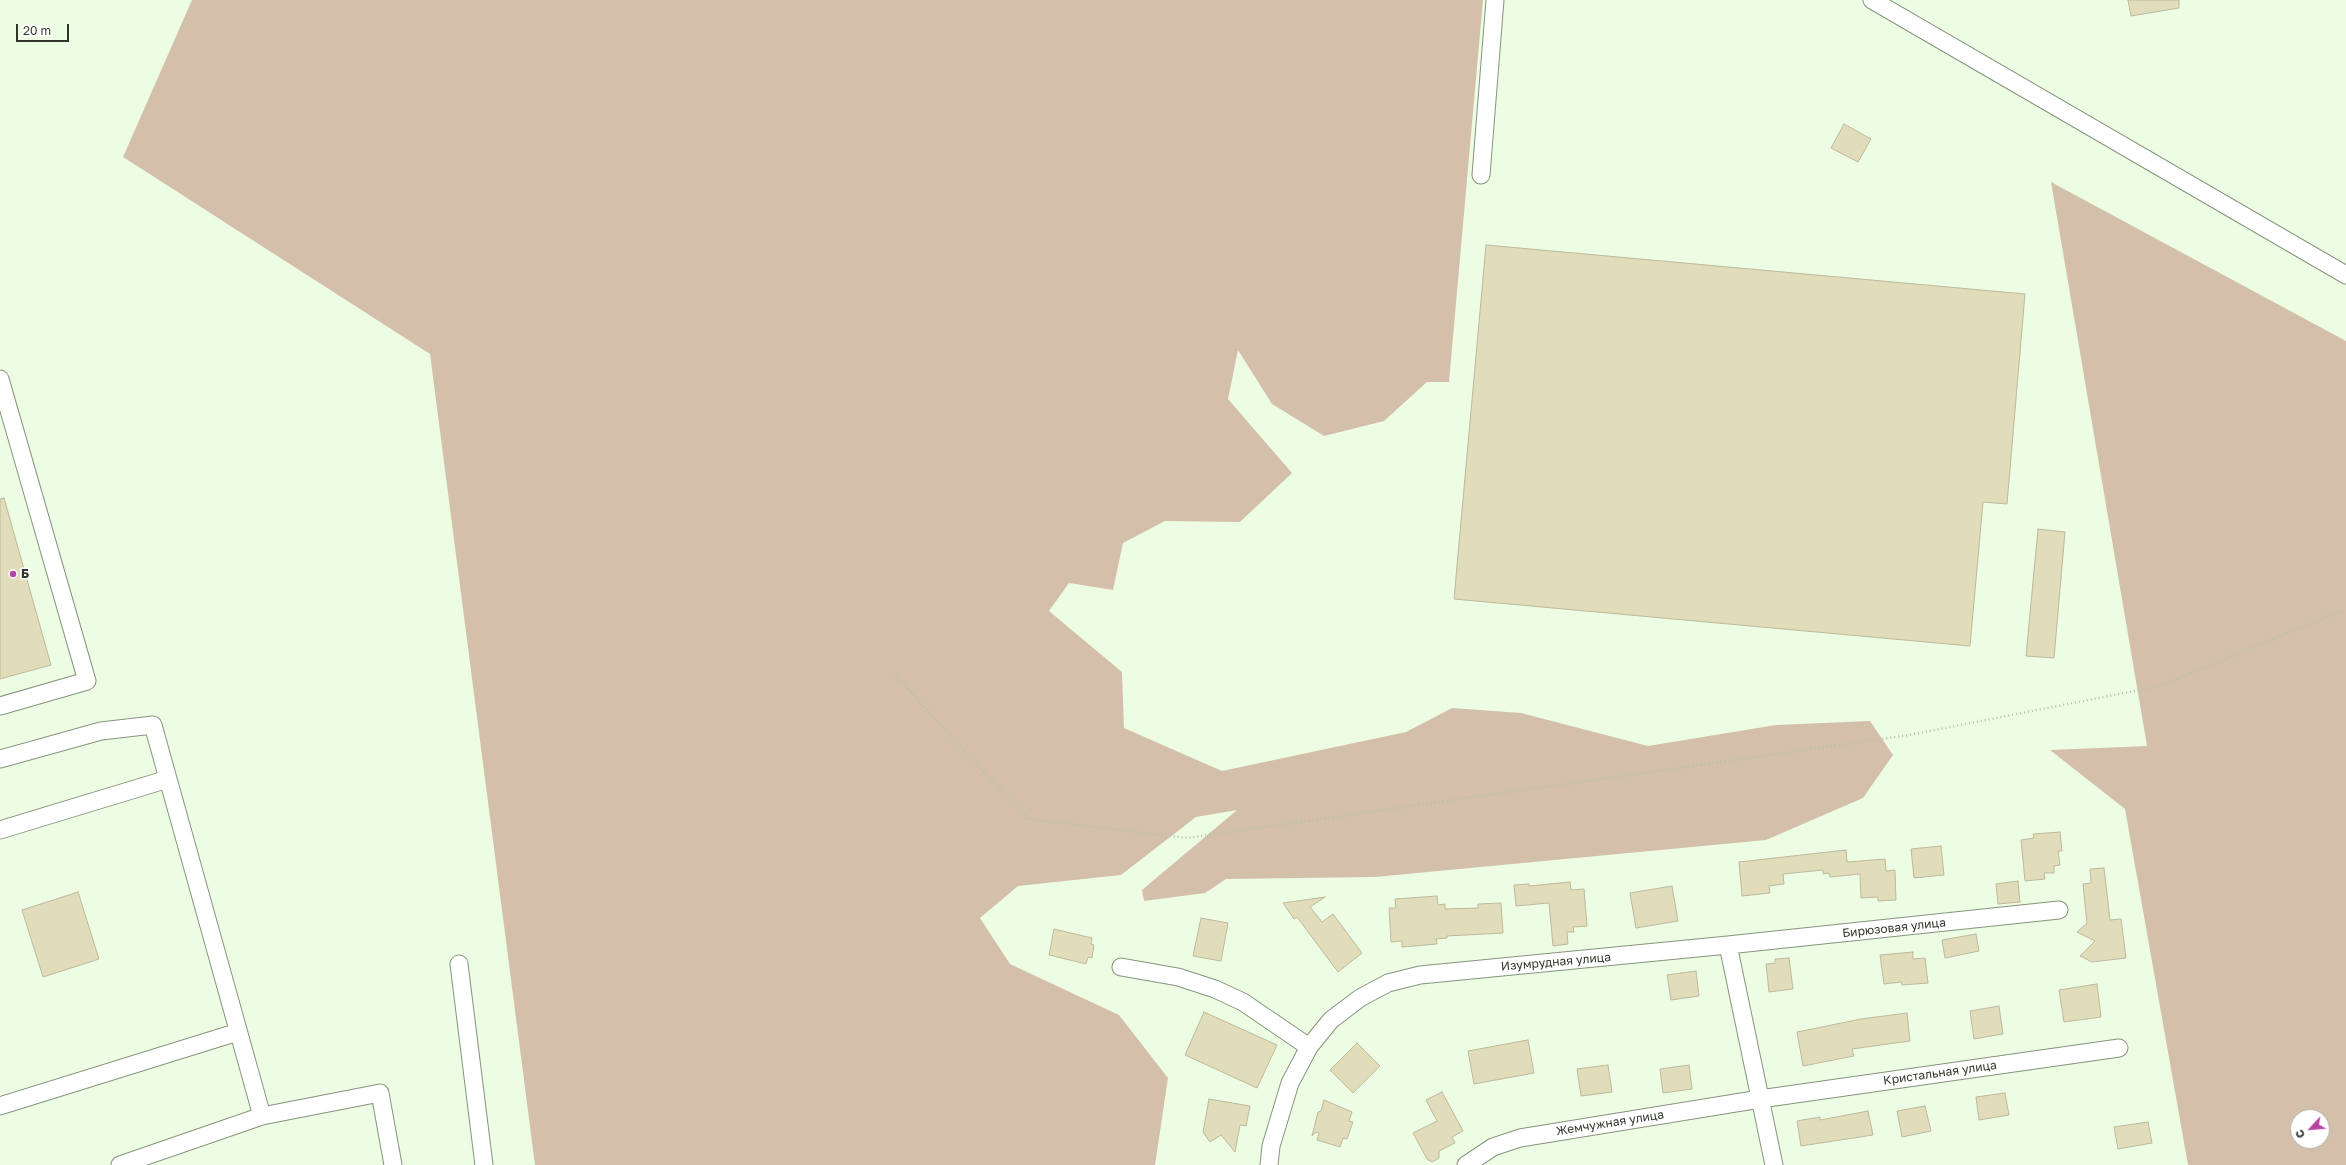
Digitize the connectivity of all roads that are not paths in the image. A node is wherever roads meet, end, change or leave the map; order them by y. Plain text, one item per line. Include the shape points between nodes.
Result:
1 (1494, 0) edge
2 (1872, 0) edge
3 (1481, 175) dead end
4 (2346, 275) edge
5 (0, 379) edge
6 (0, 706) edge
7 (0, 759) edge
8 (168, 779) junction
9 (0, 830) edge
10 (2059, 910) dead end
11 (1728, 945) junction
12 (459, 964) dead end
13 (1121, 967) dead end
14 (238, 1032) junction
15 (1309, 1047) junction
16 (2119, 1048) dead end
17 (1760, 1099) junction
18 (0, 1106) edge
19 (262, 1116) junction
20 (131, 1163) edge
21 (393, 1165) edge
22 (484, 1165) edge
23 (1270, 1165) edge
24 (1466, 1165) edge
25 (1774, 1165) edge

1 - 3 street
2 - 4 street
5 - 6 street via 87,681
7 - 8 street via 101,731 153,725
8 - 9 street
8 - 14 street
10 - 11 street, Бирюзовая улица
11 - 15 street, Изумрудная улица via 1420,975 1388,983 1360,998 1331,1020
11 - 17 street
12 - 22 street
13 - 15 street via 1178,977 1215,989 1243,1002
14 - 18 street
14 - 19 street
15 - 23 street, Изумрудная улица via 1290,1083 1271,1146
16 - 17 street, Кристальная улица
17 - 24 street, Жемчужная улица via 1520,1138 1493,1147
17 - 25 street
19 - 20 street
19 - 21 street via 380,1093

